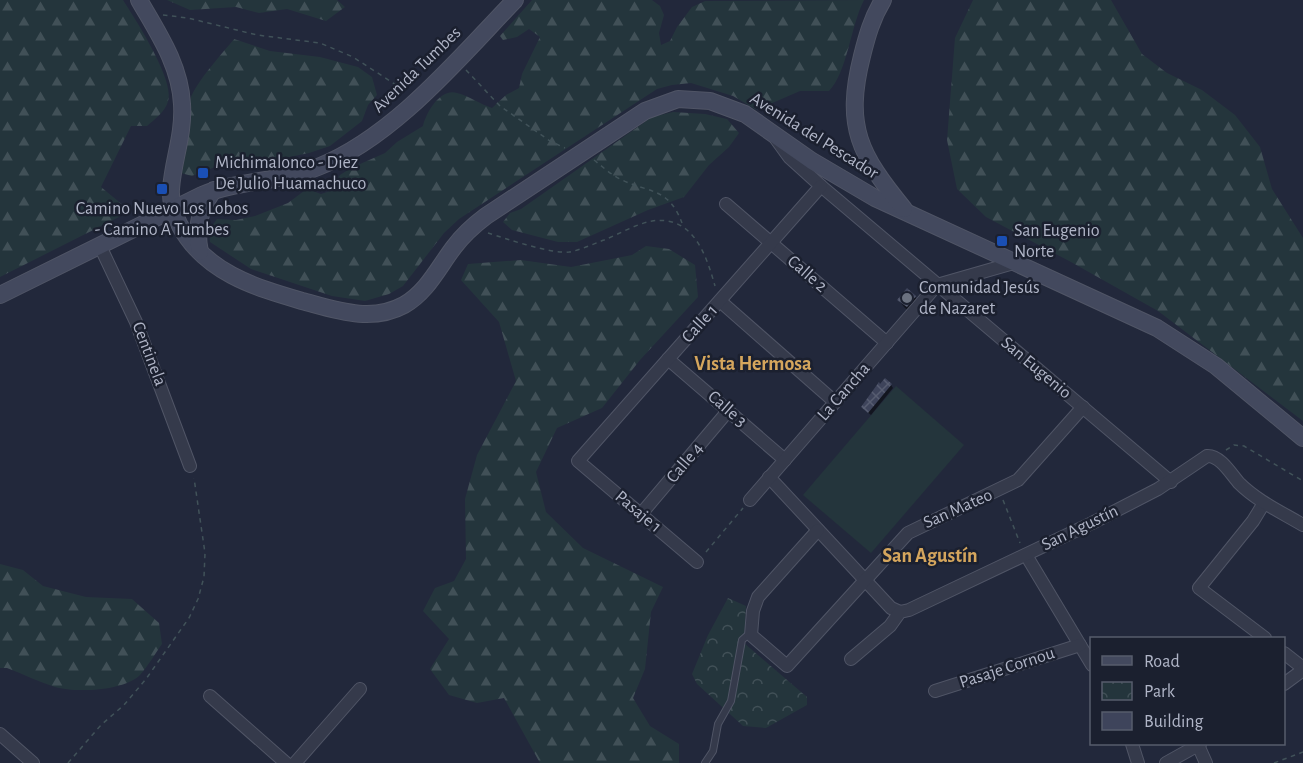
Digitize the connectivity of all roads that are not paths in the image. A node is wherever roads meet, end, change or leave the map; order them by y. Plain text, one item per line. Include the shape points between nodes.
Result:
1 (139, 0) edge
2 (515, 0) edge
3 (883, 0) edge
4 (772, 132) junction
5 (338, 158) junction
6 (821, 186) junction
7 (214, 190) junction
8 (726, 204) dead end
9 (172, 205) junction
10 (906, 212) junction
11 (771, 243) junction
12 (100, 246) junction
13 (201, 253) junction
14 (1017, 262) junction
15 (937, 285) junction
16 (0, 286) edge
17 (0, 296) edge
18 (720, 302) junction
19 (887, 343) junction
20 (668, 359) junction
21 (835, 402) junction
22 (1083, 407) junction
23 (728, 411) junction
24 (1303, 438) edge
25 (785, 460) junction
26 (578, 461) joint
27 (190, 466) road end
28 (770, 477) junction
29 (1171, 482) junction
30 (750, 500) road end
31 (1264, 503) junction
32 (641, 514) junction
33 (1303, 525) edge
34 (818, 530) junction
35 (1026, 555) junction
36 (697, 562) road end
37 (865, 580) junction
38 (900, 612) junction
39 (751, 633) junction
40 (1262, 637) edge
41 (1080, 645) junction
42 (1285, 654) edge
43 (851, 659) dead end
44 (1090, 662) edge
45 (1303, 669) edge
46 (1285, 683) edge
47 (360, 689) dead end
48 (935, 691) dead end
49 (210, 696) dead end
50 (0, 734) edge
51 (1132, 745) edge
52 (1197, 745) edge
53 (1199, 745) edge
54 (33, 763) edge
55 (286, 763) edge
56 (295, 763) edge
57 (705, 763) edge
58 (1138, 763) edge
59 (1166, 763) edge
60 (1206, 763) edge

1 - 9 main road via 171,59 181,91 182,130 171,189
2 - 5 main road, Avenida Tumbes via 417,99 372,138
3 - 10 main road via 870,26 859,68 855,118 868,162
4 - 6 street, San Eugenio via 789,157
4 - 10 main road, Avenida del Pescador via 856,188
4 - 13 main road, Avenida del Pescador via 745,114 717,103 697,99 666,102 635,117 486,216 455,245 418,295 391,310 370,314 336,311 260,289 226,273
5 - 7 main road, Avenida Tumbes via 299,173
5 - 9 main road, Avenida Tumbes via 231,177 208,184
6 - 11 street, Calle 1
6 - 15 street, San Eugenio
7 - 9 main road, Avenida Tumbes
7 - 13 main road via 199,217
8 - 11 street, Calle 2
9 - 12 main road, Avenida Tumbes
9 - 13 main road, Avenida del Pescador via 182,229
9 - 16 main road, Avenida Tumbes via 19,272
10 - 14 main road, Avenida del Pescador
11 - 18 street, Calle 1
11 - 19 street, Calle 2
12 - 17 main road, Avenida Tumbes
12 - 27 street, Centinela via 136,321
14 - 15 street
14 - 24 main road, Avenida del Pescador via 1179,340
15 - 19 street, La Cancha
15 - 22 street, San Eugenio
18 - 20 street, Calle 1
18 - 21 street
19 - 21 street, La Cancha
20 - 23 street, Calle 3
20 - 26 street, Calle 1
21 - 25 street, La Cancha
22 - 29 street, San Eugenio
22 - 37 street, San Mateo via 1015,483 913,530
23 - 25 street, Calle 3
23 - 32 street, Calle 4
25 - 28 street, La Cancha
26 - 32 street, Pasaje 1
28 - 30 street, La Cancha
28 - 34 street
29 - 31 street, San Agustín via 1210,455
29 - 35 street, San Agustín
31 - 33 street
31 - 40 street via 1199,588
32 - 36 street, Pasaje 1
34 - 37 street
34 - 39 street via 760,593
35 - 38 street, San Agustín
35 - 41 street
37 - 38 street via 891,608
37 - 39 street, San Mateo via 787,666
38 - 43 street, San Agustín via 890,626
39 - 57 lane via 742,640 731,701 718,724 713,751
41 - 44 street
41 - 48 street, Pasaje Cornou
42 - 45 street
45 - 46 street
47 - 56 street
49 - 55 street
50 - 54 street
51 - 58 street
52 - 59 street
53 - 60 street

